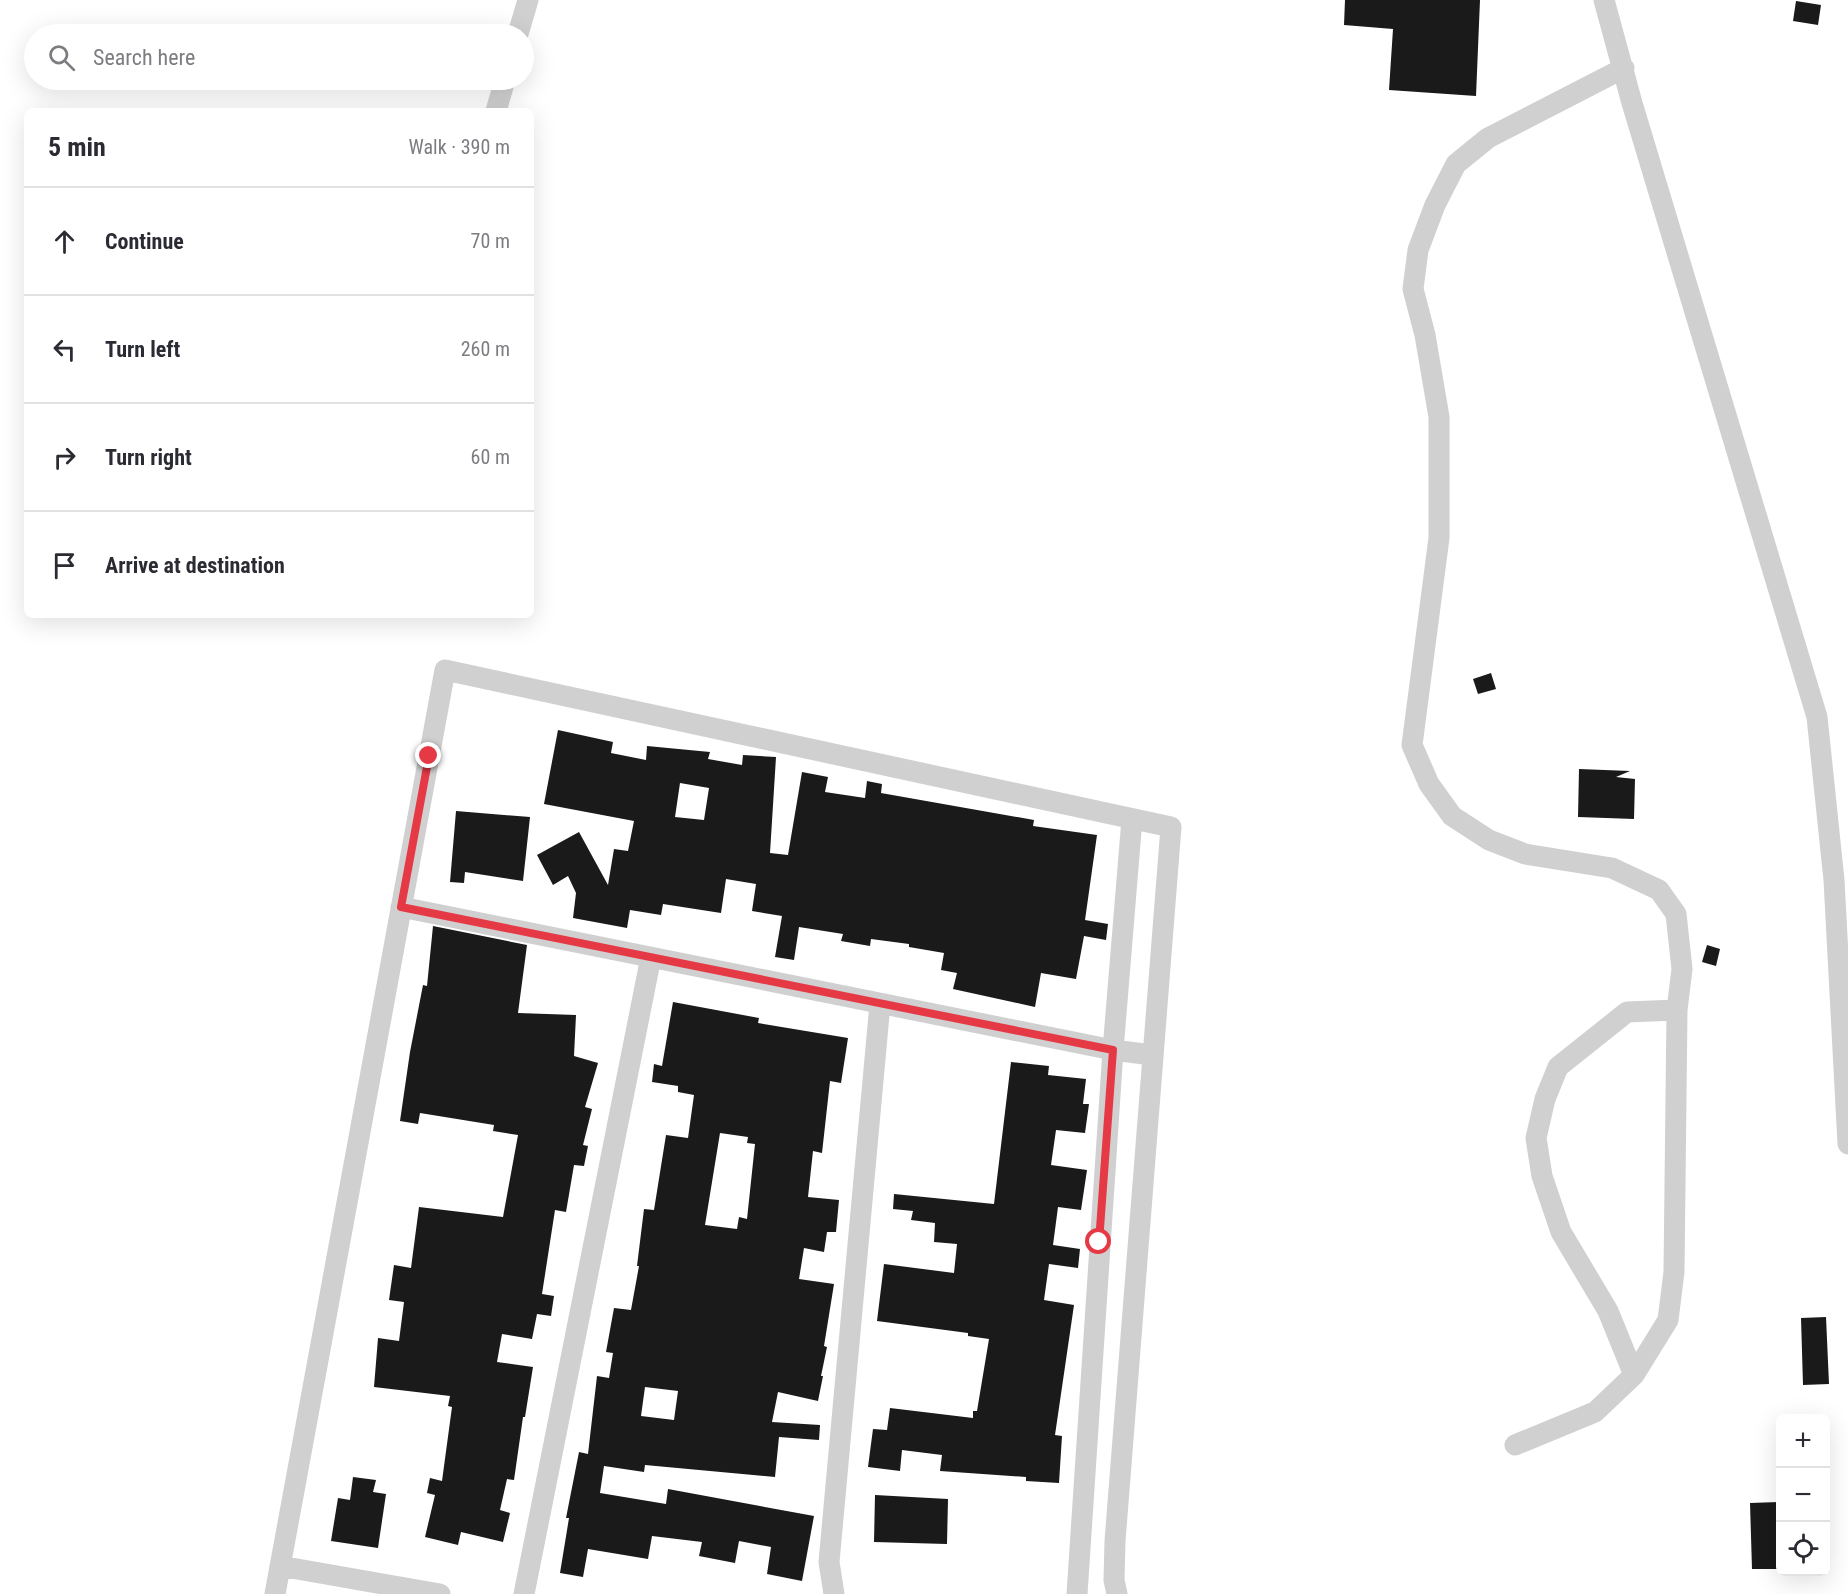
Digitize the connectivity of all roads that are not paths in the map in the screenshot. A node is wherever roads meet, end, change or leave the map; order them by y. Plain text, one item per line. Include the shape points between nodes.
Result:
1 (528, 0) edge
2 (1604, 0) edge
3 (521, 24) edge
4 (1624, 68) junction
5 (502, 90) edge
6 (497, 108) edge
7 (1132, 819) junction
8 (401, 907) junction
9 (651, 957) junction
10 (880, 1004) junction
11 (1677, 1010) junction
12 (1113, 1050) junction
13 (1152, 1054) junction
14 (1848, 1144) edge
15 (1634, 1376) junction
16 (1515, 1445) dead end
17 (280, 1566) junction
18 (275, 1594) edge
19 (440, 1594) edge
20 (524, 1594) edge
21 (834, 1594) edge
22 (1077, 1594) edge
23 (1117, 1594) edge

1 - 3 street
2 - 4 street
4 - 11 street via 1488,138 1456,164 1418,250 1413,289 1439,417 1439,538 1412,745 1429,784 1452,816 1490,840 1525,854 1612,868 1659,890 1676,915 1682,969
4 - 14 street via 1817,717 1834,880
5 - 6 street
7 - 8 street via 445,670
7 - 12 street
7 - 13 street via 1171,827
8 - 9 street
8 - 17 street
9 - 10 street
9 - 20 street
10 - 12 street
10 - 21 street via 829,1562
11 - 15 street via 1674,1272 1668,1320
11 - 15 street via 1628,1012 1558,1067 1536,1138 1542,1176 1560,1233 1608,1311
12 - 13 street
12 - 22 street
13 - 23 street via 1115,1540
15 - 16 street via 1595,1412
17 - 18 street
17 - 19 street

